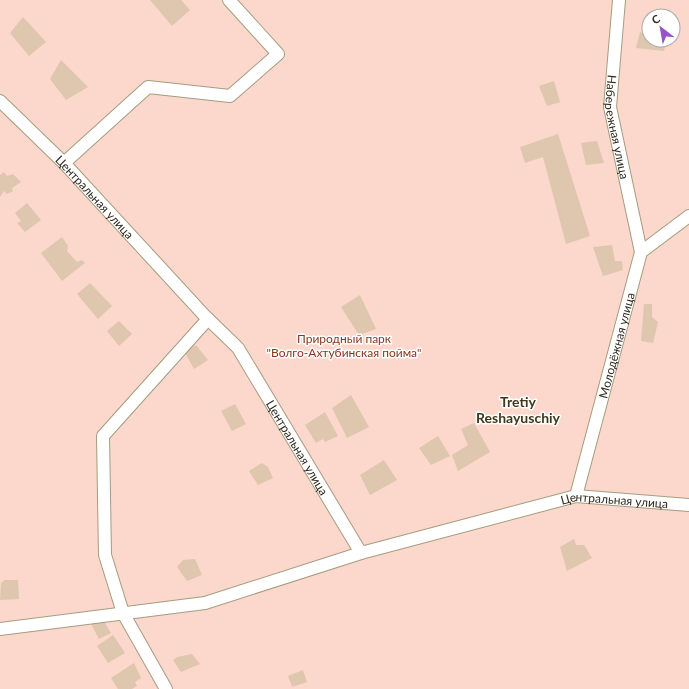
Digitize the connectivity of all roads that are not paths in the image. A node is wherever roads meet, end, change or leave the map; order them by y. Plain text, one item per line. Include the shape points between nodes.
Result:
1 (229, 0) edge
2 (619, 0) edge
3 (0, 101) edge
4 (64, 163) junction
5 (689, 216) edge
6 (641, 252) junction
7 (208, 319) junction
8 (576, 496) junction
9 (689, 505) edge
10 (361, 553) junction
11 (124, 613) junction
12 (0, 629) edge
13 (166, 689) edge

1 - 4 street via 278,54 230,96 148,86
2 - 6 street, Набережная улица via 610,107
3 - 4 street, Центральная улица
4 - 7 street, Центральная улица
5 - 6 street
6 - 8 street, Молодёжная улица
7 - 10 street, Центральная улица via 238,348
7 - 11 street via 103,436 105,555
8 - 9 street, Центральная улица
8 - 10 street, Центральная улица
10 - 11 street via 205,603
11 - 12 street
11 - 13 street

